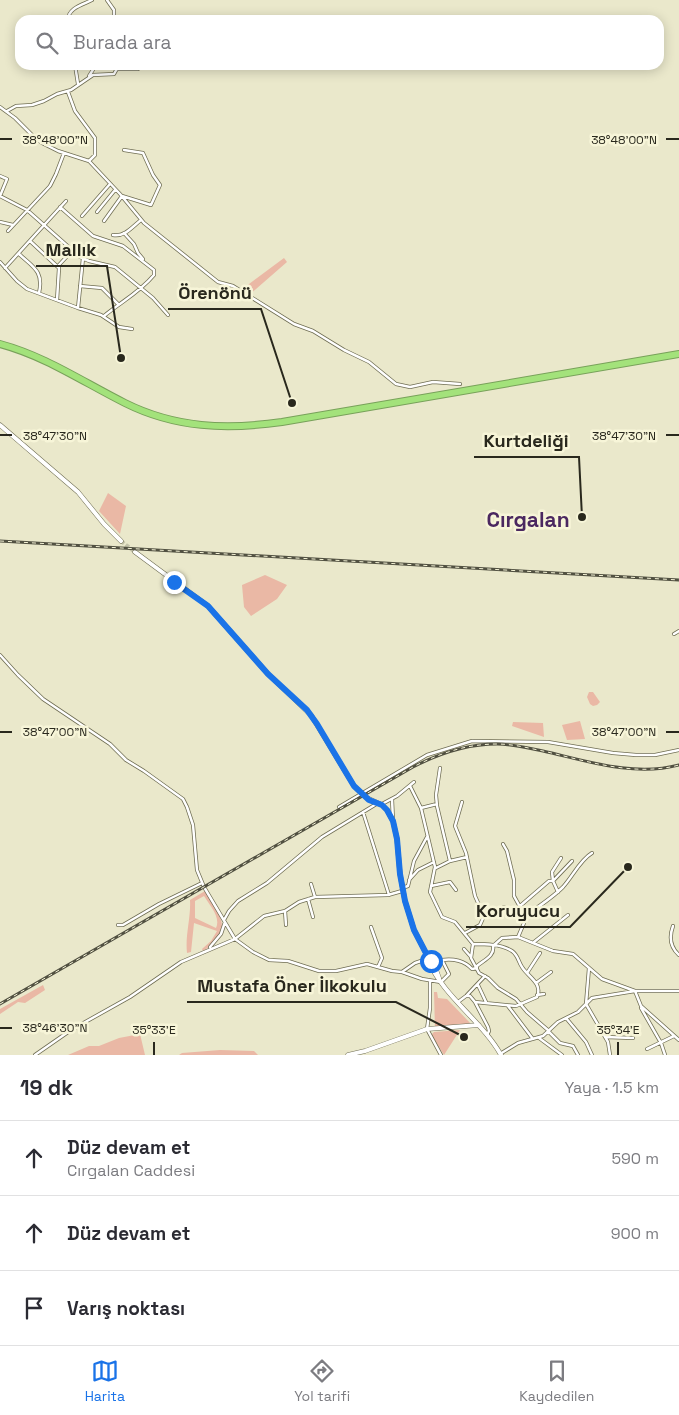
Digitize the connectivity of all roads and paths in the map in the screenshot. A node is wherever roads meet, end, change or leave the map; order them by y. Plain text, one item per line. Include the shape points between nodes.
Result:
1 (90, 0) edge
2 (107, 0) edge
3 (68, 15) edge
4 (114, 15) edge
5 (76, 70) edge
6 (93, 70) edge
7 (118, 70) edge
8 (88, 77) junction
9 (78, 84) junction
10 (68, 91) junction
11 (0, 107) edge
12 (7, 111) junction
13 (124, 150) dead end
14 (64, 152) junction
15 (89, 161) junction
16 (0, 176) edge
17 (110, 184) junction
18 (116, 189) junction
19 (0, 196) edge
20 (122, 197) junction
21 (66, 201) dead end
22 (60, 207) junction
23 (27, 210) junction
24 (97, 212) dead end
25 (82, 216) dead end
26 (141, 220) junction
27 (104, 221) dead end
28 (0, 222) edge
29 (13, 225) junction
30 (45, 225) junction
31 (8, 231) dead end
32 (124, 234) junction
33 (113, 235) dead end
34 (30, 241) junction
35 (72, 250) junction
36 (19, 254) junction
37 (83, 258) junction
38 (0, 262) edge
39 (145, 262) junction
40 (58, 266) junction
41 (5, 268) junction
42 (80, 286) junction
43 (142, 289) junction
44 (39, 293) junction
45 (57, 300) junction
46 (118, 304) junction
47 (78, 308) junction
48 (168, 315) dead end
49 (104, 316) junction
50 (132, 329) dead end
51 (0, 346) edge
52 (679, 356) edge
53 (460, 384) dead end
54 (0, 425) edge
55 (121, 541) tunnel mouth
56 (134, 552) tunnel mouth
57 (679, 631) edge
58 (674, 634) dead end
59 (0, 655) edge
60 (679, 750) edge
61 (440, 768) dead end
62 (414, 782) dead end
63 (410, 786) junction
64 (363, 794) junction
65 (392, 799) junction
66 (462, 802) dead end
67 (379, 804) junction
68 (437, 804) junction
69 (339, 807) dead end
70 (420, 808) junction
71 (363, 812) junction
72 (393, 821) junction
73 (428, 836) junction
74 (503, 844) dead end
75 (592, 853) dead end
76 (467, 857) junction
77 (561, 858) dead end
78 (572, 860) dead end
79 (450, 861) junction
80 (434, 862) junction
81 (436, 868) junction
82 (409, 880) junction
83 (553, 881) junction
84 (202, 883) junction
85 (311, 884) dead end
86 (431, 886) junction
87 (402, 889) junction
88 (456, 890) dead end
89 (558, 892) junction
90 (389, 895) junction
91 (315, 897) junction
92 (308, 899) junction
93 (520, 906) junction
94 (504, 907) dead end
95 (285, 911) junction
96 (568, 915) dead end
97 (484, 916) junction
98 (524, 916) junction
99 (313, 917) dead end
100 (224, 921) junction
101 (118, 925) dead end
102 (286, 925) dead end
103 (673, 926) dead end
104 (371, 927) dead end
105 (465, 933) junction
106 (518, 937) junction
107 (235, 938) junction
108 (534, 942) junction
109 (473, 944) junction
110 (493, 946) junction
111 (464, 949) dead end
112 (207, 950) junction
113 (540, 953) dead end
114 (679, 955) edge
115 (471, 958) junction
116 (430, 959) junction
117 (442, 960) junction
118 (378, 967) junction
119 (477, 967) junction
120 (589, 968) junction
121 (402, 972) junction
122 (551, 972) dead end
123 (528, 973) junction
124 (485, 976) junction
125 (430, 980) junction
126 (441, 982) junction
127 (536, 983) junction
128 (478, 985) junction
129 (635, 991) junction
130 (679, 991) edge
131 (544, 994) dead end
132 (537, 995) junction
133 (466, 996) junction
134 (458, 1002) junction
135 (475, 1002) junction
136 (486, 1002) junction
137 (521, 1004) junction
138 (586, 1004) junction
139 (640, 1005) junction
140 (508, 1006) junction
141 (566, 1018) junction
142 (479, 1025) junction
143 (427, 1029) junction
144 (549, 1031) junction
145 (487, 1035) junction
146 (674, 1036) junction
147 (539, 1038) junction
148 (605, 1038) junction
149 (633, 1038) dead end
150 (533, 1039) junction
151 (679, 1040) edge
152 (661, 1042) junction
153 (647, 1049) dead end
154 (35, 1055) edge
155 (348, 1055) edge
156 (441, 1055) edge
157 (501, 1055) edge
158 (562, 1055) edge
159 (578, 1055) edge
160 (592, 1055) edge
161 (610, 1055) edge
162 (665, 1055) edge

1 - 3 street
2 - 4 street
5 - 9 street
6 - 8 street
7 - 8 street via 113,74
8 - 9 street
9 - 10 street
10 - 12 street
10 - 15 street via 75,111 96,139 96,154
11 - 12 street
12 - 14 street via 38,140
13 - 20 street via 143,152 160,186 151,205
14 - 15 street
14 - 23 street via 50,186
15 - 17 street
16 - 19 street via 7,179
17 - 18 street
17 - 25 street
18 - 20 street
18 - 24 street
19 - 23 street
20 - 26 street
20 - 27 street
21 - 22 street
22 - 30 street
22 - 39 street via 93,236 121,244
23 - 29 street
23 - 30 street
26 - 32 street
26 - 53 street via 216,280 233,286 294,324 313,330 369,362 396,384 410,387 433,382
28 - 29 street
29 - 31 street
30 - 34 street
30 - 35 street
32 - 33 street
32 - 39 street
34 - 36 street
34 - 40 street
35 - 37 street
35 - 40 street
36 - 41 street
36 - 44 street via 39,274
37 - 42 street
37 - 43 street via 115,267
38 - 41 street
39 - 43 street via 155,273
40 - 45 street
41 - 44 street via 22,285
42 - 46 street via 102,288
42 - 47 street
43 - 46 street
43 - 48 street
44 - 45 street
45 - 47 street
46 - 49 street
47 - 49 street
49 - 50 street via 117,327
51 - 52 highway via 42,363 150,417 186,427 228,431 293,424
54 - 55 street via 78,492
56 - 64 street via 205,603 314,720 354,786
57 - 58 street
59 - 84 street via 43,699 181,797 193,825 197,870
60 - 64 street via 636,755 548,742 472,741 432,753
61 - 68 street
62 - 63 street
63 - 65 street
63 - 70 street
64 - 67 street
64 - 69 street
65 - 67 street
65 - 72 street
66 - 76 street via 455,826
67 - 71 street
67 - 72 street
68 - 70 street
68 - 79 street
70 - 73 street
71 - 90 street
71 - 100 street via 322,837 267,883 238,901
72 - 87 street
73 - 80 street
73 - 82 street via 414,861
74 - 93 street via 514,880 514,896
75 - 89 street
76 - 79 street
76 - 97 street via 475,896
77 - 83 street via 553,871
78 - 83 street
79 - 81 street
80 - 81 street
80 - 82 street via 418,870
81 - 86 street
82 - 87 street via 408,886
83 - 89 street
83 - 93 street
84 - 100 street
84 - 101 street
85 - 91 street
86 - 88 street via 450,882
86 - 105 street via 431,897 442,917 454,920
87 - 90 street
87 - 116 street via 413,926
89 - 98 street
90 - 91 street
91 - 92 street
92 - 95 street
92 - 99 street
93 - 98 street
94 - 97 street via 502,913
95 - 102 street
95 - 107 street via 264,916
96 - 108 street
97 - 105 street via 480,926
98 - 106 street
100 - 107 street
100 - 112 street via 219,937
103 - 114 street via 671,941
104 - 118 street via 382,958
105 - 109 street
106 - 108 street
106 - 110 street via 502,938
107 - 112 street
107 - 118 street via 264,958 315,970 336,971 365,964
108 - 120 street via 553,951 575,955
109 - 110 street
109 - 115 street
110 - 119 street via 492,955
110 - 123 street via 504,947 514,953
111 - 115 street
112 - 154 street via 176,965
113 - 123 street
115 - 119 street
116 - 117 street
116 - 121 street via 415,963
116 - 126 street
117 - 119 street via 450,958 468,964 472,969
117 - 126 street via 449,974
118 - 121 street
119 - 124 street
120 - 129 street via 602,979
120 - 138 street
121 - 125 street
122 - 127 street
123 - 127 street
124 - 128 street
124 - 137 street
125 - 126 street
125 - 143 street
126 - 134 street
127 - 132 street
128 - 133 street
128 - 136 street
129 - 130 street
129 - 138 street via 592,998
129 - 139 street
131 - 132 street
132 - 137 street
133 - 134 street
133 - 135 street
134 - 142 street
135 - 136 street
135 - 145 street via 489,1028
136 - 140 street
137 - 140 street
137 - 144 street
138 - 141 street
138 - 148 street
139 - 146 street
139 - 152 street
140 - 150 street
141 - 144 street
141 - 160 street via 586,1042
142 - 143 street
142 - 145 street
143 - 155 street
143 - 156 street
144 - 147 street
144 - 159 street via 560,1043 572,1046
145 - 157 street
146 - 151 street
146 - 152 street
147 - 150 street
147 - 158 street
148 - 149 street
148 - 161 street via 610,1046
150 - 157 street via 518,1043
152 - 153 street
152 - 162 street

